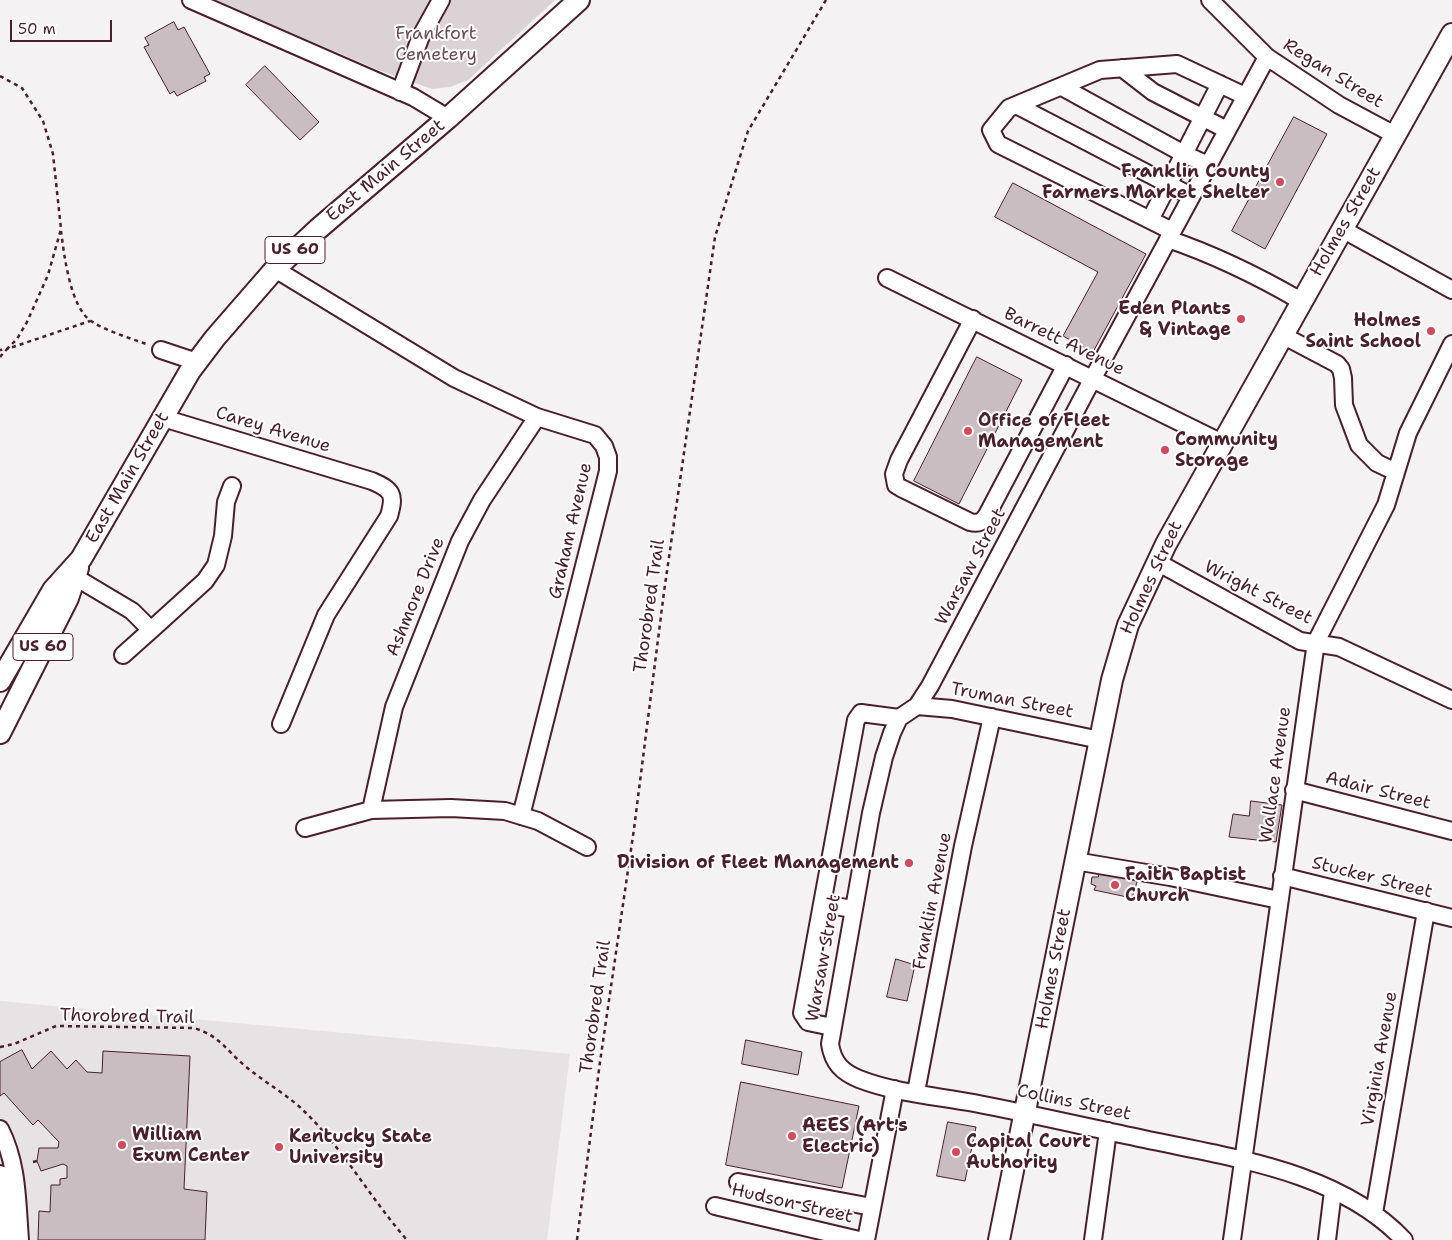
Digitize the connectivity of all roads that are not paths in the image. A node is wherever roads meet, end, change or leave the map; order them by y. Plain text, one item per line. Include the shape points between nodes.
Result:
1 (191, 0) edge
2 (441, 0) edge
3 (580, 0) edge
4 (1211, 0) edge
5 (1452, 34) edge
6 (1267, 57) junction
7 (1122, 68) junction
8 (1220, 84) junction
9 (1062, 86) junction
10 (400, 92) junction
11 (1245, 96) junction
12 (1016, 105) junction
13 (448, 118) junction
14 (1202, 119) junction
15 (1227, 130) junction
16 (1395, 135) junction
17 (1184, 154) junction
18 (1208, 165) junction
19 (1168, 184) junction
20 (1191, 196) junction
21 (1150, 220) junction
22 (1342, 230) junction
23 (1170, 235) junction
24 (275, 269) junction
25 (887, 278) dead end
26 (1452, 290) edge
27 (1301, 301) junction
28 (973, 320) junction
29 (1282, 335) junction
30 (1452, 344) edge
31 (161, 350) road end
32 (197, 362) junction
33 (1066, 365) junction
34 (1446, 368) edge
35 (1092, 378) junction
36 (537, 417) junction
37 (163, 418) junction
38 (1222, 443) junction
39 (1396, 472) junction
40 (232, 486) dead end
41 (1157, 562) junction
42 (78, 568) junction
43 (151, 630) junction
44 (1316, 642) junction
45 (123, 655) dead end
46 (7, 657) edge
47 (0, 680) edge
48 (1452, 700) edge
49 (916, 706) junction
50 (992, 717) junction
51 (900, 718) junction
52 (281, 724) dead end
53 (0, 733) edge
54 (1100, 740) junction
55 (1294, 790) junction
56 (371, 810) junction
57 (521, 816) junction
58 (305, 828) dead end
59 (1452, 831) edge
60 (587, 847) dead end
61 (1076, 861) junction
62 (1282, 876) junction
63 (1279, 900) junction
64 (822, 904) junction
65 (853, 909) junction
66 (1426, 912) junction
67 (1452, 918) edge
68 (832, 1026) junction
69 (895, 1089) junction
70 (916, 1092) junction
71 (1025, 1113) junction
72 (0, 1129) edge
73 (1108, 1131) junction
74 (1244, 1160) junction
75 (0, 1174) edge
76 (738, 1182) dead end
77 (1333, 1191) junction
78 (715, 1206) dead end
79 (872, 1207) junction
80 (1374, 1213) junction
81 (4, 1240) edge
82 (20, 1240) edge
83 (859, 1240) edge
84 (866, 1240) edge
85 (999, 1240) edge
86 (1093, 1240) edge
87 (1232, 1240) edge
88 (1327, 1240) edge
89 (1404, 1240) edge

1 - 10 street
2 - 10 street via 421,36
3 - 13 main road, East Main Street / US 60
4 - 6 street, Regan Street
5 - 16 main road, Holmes Street
6 - 11 street, Warsaw Street
6 - 16 street, Regan Street via 1339,105
7 - 8 street via 1177,64
7 - 9 street via 1100,70
7 - 14 street via 1153,92
8 - 11 street
8 - 14 street
9 - 12 street
9 - 17 street
10 - 13 street
11 - 15 street, Warsaw Street
12 - 19 street
12 - 21 street via 1009,108 991,130 998,144
13 - 24 main road, East Main Street / US 60 via 318,228
14 - 15 street
14 - 17 street
15 - 18 street, Warsaw Street
16 - 22 main road, Holmes Street
17 - 18 street
17 - 19 street
18 - 20 street, Warsaw Street
19 - 20 street
19 - 21 street
20 - 23 street, Warsaw Street
21 - 23 street
22 - 26 street
22 - 27 main road, Holmes Street
23 - 27 street
23 - 35 street, Warsaw Street
24 - 32 main road, East Main Street / US 60
24 - 36 street, Graham Avenue via 454,378
25 - 28 street, Barrett Avenue
27 - 29 main road, Holmes Street
28 - 33 street, Barrett Avenue
28 - 33 street via 894,474 896,485 970,522 977,524 987,516
29 - 38 main road, Holmes Street
29 - 39 street via 1337,364 1341,369 1344,404 1359,445 1376,463
30 - 34 street, Wallace Avenue
31 - 32 street
32 - 37 main road, East Main Street / US 60
33 - 35 street, Barrett Avenue
34 - 39 street, Wallace Avenue via 1408,433
35 - 38 street, Barrett Avenue
35 - 49 street, Warsaw Street via 959,633
36 - 56 street, Ashmore Drive via 482,500 460,541 394,706
36 - 57 street, Graham Avenue via 595,435 608,457 608,471
37 - 42 main road, East Main Street / US 60
37 - 52 street, Carey Avenue via 372,481 391,493 389,516 326,615
38 - 41 main road, Holmes Street
39 - 44 street, Wallace Avenue via 1386,505
40 - 43 street via 226,502 224,536 216,565 205,582
41 - 44 street, Wright Street via 1300,641
41 - 54 main road, Holmes Street via 1124,635
42 - 43 street
42 - 46 main road, East Main Street / US 60 via 53,590
42 - 53 main road, East Main Street / US 60 via 68,598
43 - 45 street
44 - 48 street, Wright Street via 1340,647
44 - 55 street, Wallace Avenue
46 - 47 main road, East Main Street / US 60
49 - 50 street, Truman Street
49 - 51 street, Warsaw Street
50 - 54 street, Truman Street
50 - 70 street, Franklin Avenue via 963,846
51 - 64 street via 861,713 856,720
51 - 65 street, Warsaw Street via 884,757
54 - 61 main road, Holmes Street
55 - 59 street, Adair Street
55 - 62 street, Wallace Avenue
56 - 57 street via 451,808
56 - 58 street
57 - 60 street via 538,821
61 - 63 street
61 - 71 main road, Holmes Street
62 - 63 street, Wallace Avenue
62 - 66 street, Stucker Street
63 - 74 street, Wallace Avenue
64 - 65 street
64 - 68 street via 802,1013 808,1022
65 - 68 street, Warsaw Street
66 - 67 street, Stucker Street
66 - 80 street, Virginia Avenue
68 - 69 street, Warsaw Street via 830,1044 837,1066 860,1079
69 - 70 street, Collins Street
69 - 79 street
70 - 71 street, Collins Street
71 - 73 street, Collins Street
71 - 85 main road, Holmes Street
72 - 82 street via 16,1176
73 - 74 street, Collins Street
73 - 86 street
74 - 77 street, Collins Street via 1298,1176
74 - 87 street, Wallace Avenue
75 - 81 street
76 - 79 street
77 - 80 street, Collins Street
77 - 88 street
78 - 83 street, Hudson Street
79 - 84 street
80 - 89 street, Collins Street

